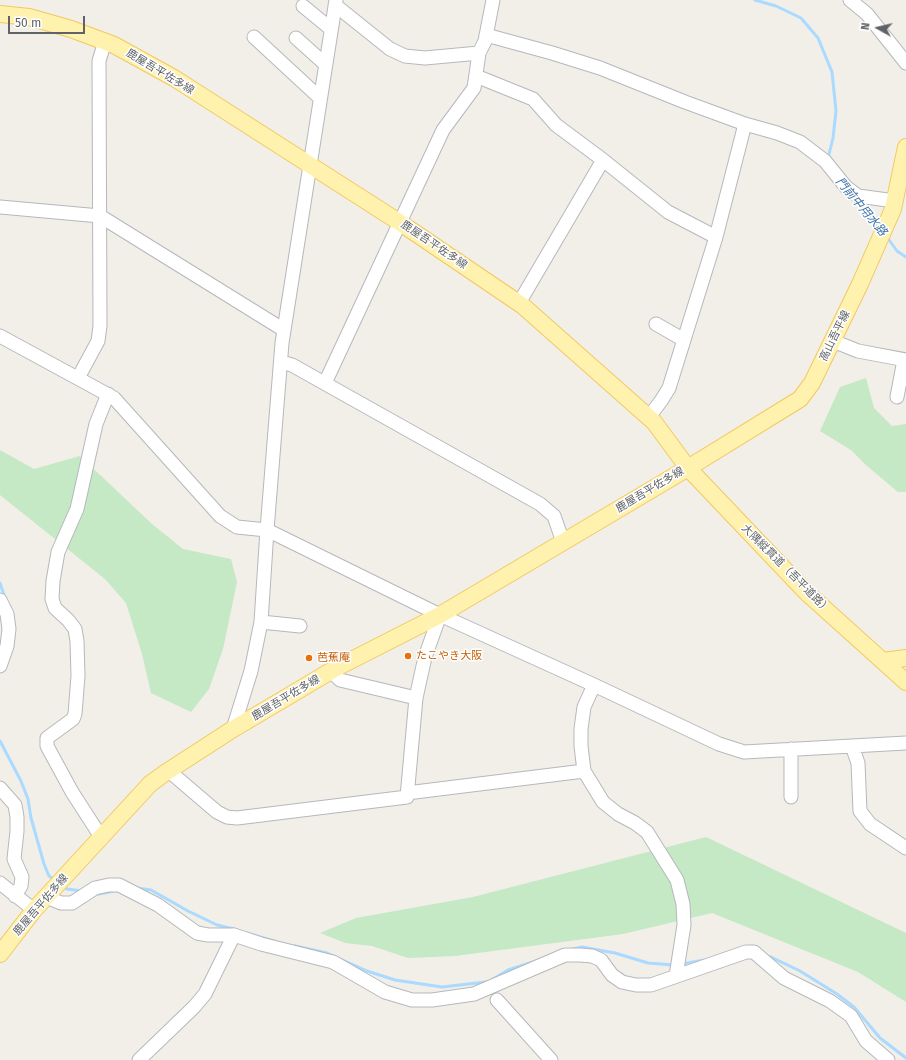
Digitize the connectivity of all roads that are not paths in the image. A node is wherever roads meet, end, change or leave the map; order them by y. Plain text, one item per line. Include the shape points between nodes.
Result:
1 (493, 0) edge
2 (850, 0) edge
3 (335, 2) edge
4 (303, 6) dead end
5 (0, 14) edge
6 (331, 29) junction
7 (486, 35) junction
8 (254, 37) dead end
9 (296, 38) dead end
10 (105, 41) junction
11 (479, 53) junction
12 (906, 63) edge
13 (325, 64) junction
14 (476, 76) junction
15 (320, 98) junction
16 (745, 124) junction
17 (906, 147) edge
18 (604, 160) junction
19 (309, 166) junction
20 (898, 202) edge
21 (0, 207) edge
22 (100, 216) junction
23 (399, 222) junction
24 (716, 236) junction
25 (519, 303) junction
26 (656, 324) dead end
27 (284, 330) junction
28 (0, 336) edge
29 (684, 340) junction
30 (833, 341) junction
31 (905, 360) edge
32 (281, 362) junction
33 (78, 378) junction
34 (903, 381) edge
35 (325, 383) junction
36 (108, 394) junction
37 (897, 397) dead end
38 (648, 418) junction
39 (688, 468) junction
40 (267, 530) junction
41 (563, 542) junction
42 (0, 600) edge
43 (440, 615) junction
44 (261, 622) junction
45 (300, 626) dead end
46 (906, 658) edge
47 (883, 660) junction
48 (0, 666) edge
49 (331, 671) junction
50 (906, 682) edge
51 (594, 685) junction
52 (416, 698) junction
53 (233, 729) junction
54 (906, 743) edge
55 (852, 746) junction
56 (791, 749) junction
57 (169, 771) junction
58 (584, 771) junction
59 (0, 788) edge
60 (407, 794) junction
61 (791, 797) dead end
62 (101, 837) junction
63 (906, 848) edge
64 (0, 883) edge
65 (15, 896) junction
66 (46, 897) junction
67 (34, 910) junction
68 (234, 935) junction
69 (0, 954) edge
70 (676, 976) junction
71 (497, 1000) dead end
72 (139, 1060) edge
73 (551, 1060) edge
74 (888, 1060) edge

1 - 7 street
2 - 12 street via 867,14
3 - 6 street
3 - 11 street via 390,49 405,56 425,58
4 - 6 street
5 - 10 main road, 鹿屋吾平佐多線 via 29,17
6 - 13 street
7 - 11 street
7 - 16 street via 600,68
8 - 15 street
9 - 13 street
10 - 19 main road, 鹿屋吾平佐多線 via 174,78
10 - 22 street via 99,61
11 - 14 street
13 - 15 street
14 - 18 street via 533,99 556,125
14 - 23 street via 474,88 443,130
15 - 19 street
16 - 20 street via 800,142 825,161 846,187 858,196
16 - 24 street
17 - 20 main road, 高山吾平線
18 - 24 street via 668,212
18 - 25 street
19 - 23 main road, 鹿屋吾平佐多線
19 - 27 street
20 - 30 main road, 高山吾平線
21 - 22 street
22 - 27 street
22 - 33 street via 98,342
23 - 25 main road, 鹿屋吾平佐多線
23 - 35 street
24 - 29 street
25 - 38 main road, 鹿屋吾平佐多線
26 - 29 street
27 - 32 street
28 - 33 street
29 - 38 street via 669,388
30 - 31 street via 858,351
30 - 39 main road, 高山吾平線 via 812,383 800,399
31 - 34 street
32 - 35 street via 292,365
32 - 40 street
33 - 36 street
34 - 37 street
35 - 41 street via 540,504 554,516
36 - 40 street via 220,516 237,527
36 - 62 street via 96,424 77,509 58,552 52,581 55,608 75,629 78,676 75,714 73,719 47,738 47,746 72,792
38 - 39 main road, 鹿屋吾平佐多線 via 654,422
39 - 41 main road, 鹿屋吾平佐多線
39 - 47 main road, 大隅縦貫道（吾平道路） via 806,592
40 - 43 street
40 - 44 street
41 - 43 main road, 鹿屋吾平佐多線
42 - 48 street via 7,614 8,628 7,646
43 - 49 main road, 鹿屋吾平佐多線
43 - 51 street
43 - 52 street via 425,657
44 - 45 street
44 - 53 street via 251,672
46 - 47 main road
47 - 50 main road, 大隅縦貫道（吾平道路）
49 - 52 street via 340,680
49 - 53 main road, 鹿屋吾平佐多線
51 - 56 street via 719,744 744,752
51 - 58 street via 584,707 581,729
52 - 60 street
53 - 57 main road, 鹿屋吾平佐多線
54 - 55 street
55 - 56 street
55 - 63 street via 858,763 860,811 870,824
56 - 61 street
57 - 60 street via 217,812 237,818 407,797
57 - 62 main road, 鹿屋吾平佐多線 via 150,784
58 - 60 street
58 - 70 street via 603,802 647,832 677,880 683,904 684,925
59 - 65 street via 14,805 17,817 14,859 22,876 22,886
62 - 66 main road, 鹿屋吾平佐多線
64 - 65 street
65 - 67 street
66 - 67 main road, 鹿屋吾平佐多線
66 - 68 street via 61,903 72,903 95,888 119,885 158,904 197,933
67 - 69 main road, 鹿屋吾平佐多線
68 - 70 street via 333,962 385,992 412,1000 474,994 565,955 592,956 601,960 612,975 622,982 636,985 651,985
68 - 72 street via 205,994
70 - 74 street via 746,952 754,952 784,978 830,1001 851,1016 866,1041
71 - 73 street

